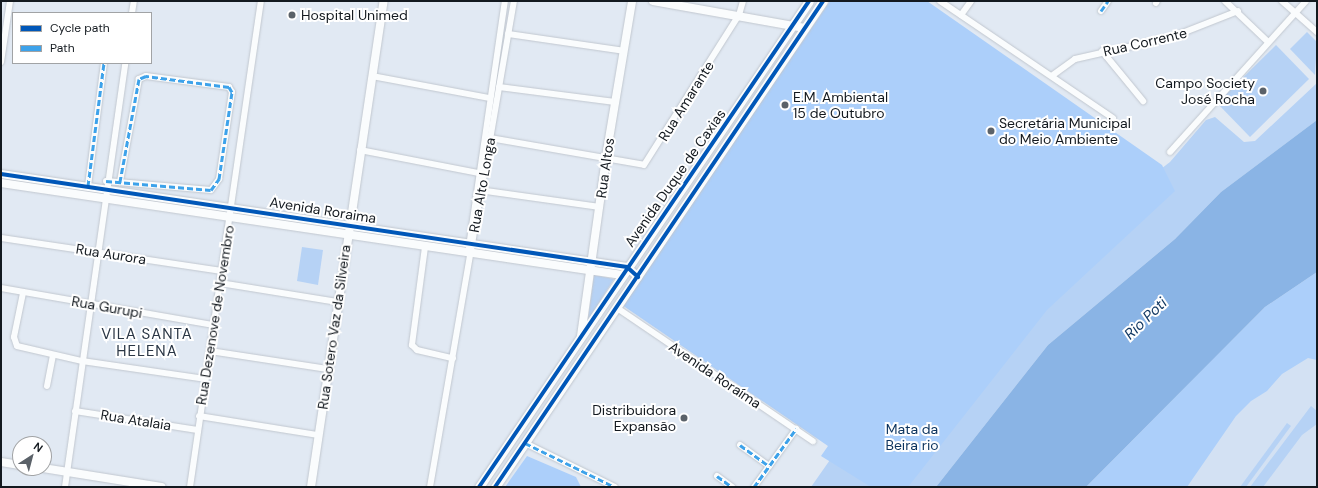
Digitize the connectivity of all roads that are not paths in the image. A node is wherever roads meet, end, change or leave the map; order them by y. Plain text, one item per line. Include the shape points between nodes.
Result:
1 (10, 1) edge
2 (134, 1) edge
3 (261, 1) edge
4 (384, 1) edge
5 (505, 1) edge
6 (514, 1) edge
7 (632, 1) edge
8 (653, 1) edge
9 (743, 1) edge
10 (809, 1) edge
11 (823, 1) edge
12 (940, 1) edge
13 (971, 1) edge
14 (1108, 1) edge
15 (1225, 1) edge
16 (1282, 1) edge
17 (1306, 1) edge
18 (687, 4) edge
19 (1101, 11) dead end
20 (1238, 11) junction
21 (1296, 11) junction
22 (132, 12) edge
23 (739, 15) junction
24 (961, 15) junction
25 (794, 24) junction
26 (804, 28) junction
27 (1317, 32) edge
28 (508, 34) junction
29 (1267, 41) junction
30 (624, 51) junction
31 (1102, 51) junction
32 (1, 62) edge
33 (104, 64) edge
34 (125, 64) edge
35 (1053, 75) junction
36 (372, 76) junction
37 (499, 87) junction
38 (490, 98) junction
39 (1143, 101) dead end
40 (615, 102) junction
41 (1113, 118) dead end
42 (490, 138) junction
43 (360, 150) junction
44 (1170, 152) dead end
45 (606, 157) junction
46 (478, 173) junction
47 (1, 174) edge
48 (22, 181) junction
49 (120, 182) junction
50 (1, 183) edge
51 (106, 185) junction
52 (88, 186) junction
53 (478, 190) junction
54 (104, 199) junction
55 (231, 207) junction
56 (600, 207) junction
57 (229, 218) junction
58 (348, 225) junction
59 (347, 236) junction
60 (1, 238) edge
61 (470, 243) junction
62 (425, 247) junction
63 (96, 252) junction
64 (470, 254) junction
65 (593, 266) junction
66 (221, 271) junction
67 (624, 271) junction
68 (638, 277) junction
69 (220, 283) junction
70 (1, 288) edge
71 (23, 293) junction
72 (337, 302) junction
73 (89, 304) junction
74 (617, 308) junction
75 (214, 325) junction
76 (581, 336) junction
77 (210, 351) junction
78 (53, 356) junction
79 (453, 358) junction
80 (82, 361) junction
81 (328, 369) junction
82 (205, 379) junction
83 (47, 386) dead end
84 (75, 411) junction
85 (199, 416) junction
86 (796, 429) junction
87 (198, 430) junction
88 (318, 435) junction
89 (813, 441) dead end
90 (524, 443) junction
91 (740, 445) dead end
92 (1, 462) edge
93 (12, 463) edge
94 (769, 466) junction
95 (52, 469) edge
96 (68, 472) junction
97 (717, 476) dead end
98 (65, 487) edge
99 (162, 487) edge
100 (190, 487) edge
101 (311, 487) edge
102 (430, 487) edge
103 (479, 487) edge
104 (495, 487) edge
105 (614, 487) edge
106 (732, 487) edge
107 (754, 487) edge

1 - 32 street
2 - 22 street
3 - 55 street, Rua Dezenove de Novembro
4 - 36 street, Rua Sotero Vaz da Silveira
5 - 38 street, Rua Alto Longa
6 - 28 street, Rua Alto Longa
7 - 30 street, Rua Altos
8 - 18 street
9 - 23 street, Rua Amarante
10 - 25 main road, Avenida Duque de Caxias
11 - 26 main road, Avenida Duque de Caxias
12 - 24 street
13 - 24 street
14 - 19 street
15 - 20 street
16 - 21 street
17 - 21 street
18 - 23 street
20 - 29 street
20 - 31 street, Rua Corrente via 1172,38
21 - 27 street
21 - 29 street
23 - 25 street
23 - 45 street, Rua Amarante via 646,163
24 - 35 street
25 - 26 street
25 - 67 main road, Avenida Duque de Caxias
26 - 68 main road, Avenida Duque de Caxias
28 - 30 street
28 - 37 street, Rua Alto Longa
29 - 44 street
30 - 40 street, Rua Altos
31 - 35 street, Rua Corrente via 1075,59
31 - 39 street
33 - 52 street
34 - 51 street
35 - 41 street
36 - 38 street
36 - 43 street, Rua Sotero Vaz da Silveira
37 - 40 street
37 - 42 street, Rua Alto Longa
38 - 46 street, Rua Alto Longa
40 - 45 street, Rua Altos
42 - 45 street
42 - 53 street, Rua Alto Longa
43 - 46 street
43 - 58 street, Rua Sotero Vaz da Silveira
45 - 56 street, Rua Altos
46 - 53 street, Rua Alto Longa
47 - 48 street, Avenida Roraima
48 - 50 street, Avenida Roraima
48 - 52 street, Avenida Roraima
48 - 54 street, Avenida Roraima
49 - 49 street via 208,191 214,187 220,171 232,92 229,88 146,76 139,79
49 - 51 street
51 - 52 street, Avenida Roraima
51 - 54 street
51 - 55 street, Avenida Roraima
53 - 56 street
53 - 61 street, Rua Alto Longa
54 - 57 street, Avenida Roraima
54 - 63 street
55 - 57 street, Rua Dezenove de Novembro
55 - 58 street, Avenida Roraima
56 - 65 street, Rua Altos
57 - 59 street, Avenida Roraima
57 - 66 street, Rua Dezenove de Novembro
58 - 59 street, Rua Sotero Vaz da Silveira
58 - 61 street, Avenida Roraima
59 - 62 street, Avenida Roraima
59 - 72 street, Rua Sotero Vaz da Silveira
60 - 63 street, Rua Aurora
61 - 64 street
61 - 65 street, Avenida Roraima
62 - 64 street, Avenida Roraima
62 - 79 street via 412,345 417,350
63 - 66 street, Rua Aurora
63 - 73 street
64 - 65 street, Avenida Roraima
64 - 79 street
65 - 67 street, Avenida Roraima
65 - 76 street, Rua Altos
66 - 69 street, Rua Dezenove de Novembro
67 - 68 street
67 - 76 main road, Avenida Duque de Caxias
68 - 74 main road, Avenida Duque de Caxias
69 - 72 street
69 - 75 street, Rua Dezenove de Novembro
70 - 71 street, Rua Gurupi
71 - 73 street, Rua Gurupi
71 - 78 street via 14,342 21,347
72 - 81 street, Rua Sotero Vaz da Silveira
73 - 75 street, Rua Gurupi
73 - 80 street
74 - 86 street, Avenida Roraíma
74 - 90 main road, Avenida Duque de Caxias
75 - 77 street, Rua Dezenove de Novembro
76 - 103 main road, Avenida Duque de Caxias
77 - 81 street
77 - 82 street, Rua Dezenove de Novembro
78 - 80 street
78 - 83 street
79 - 102 street
80 - 82 street
80 - 84 street
81 - 88 street, Rua Sotero Vaz da Silveira
82 - 85 street, Rua Dezenove de Novembro
84 - 87 street, Rua Atalaia
84 - 96 street
85 - 87 street, Rua Dezenove de Novembro
85 - 88 street
86 - 89 street, Avenida Roraíma
86 - 94 street
87 - 100 street, Rua Dezenove de Novembro
88 - 101 street, Rua Sotero Vaz da Silveira
90 - 104 main road, Avenida Duque de Caxias
90 - 105 street
91 - 94 street
92 - 93 street
94 - 107 street
95 - 96 street
96 - 98 street
96 - 99 street
97 - 106 street

